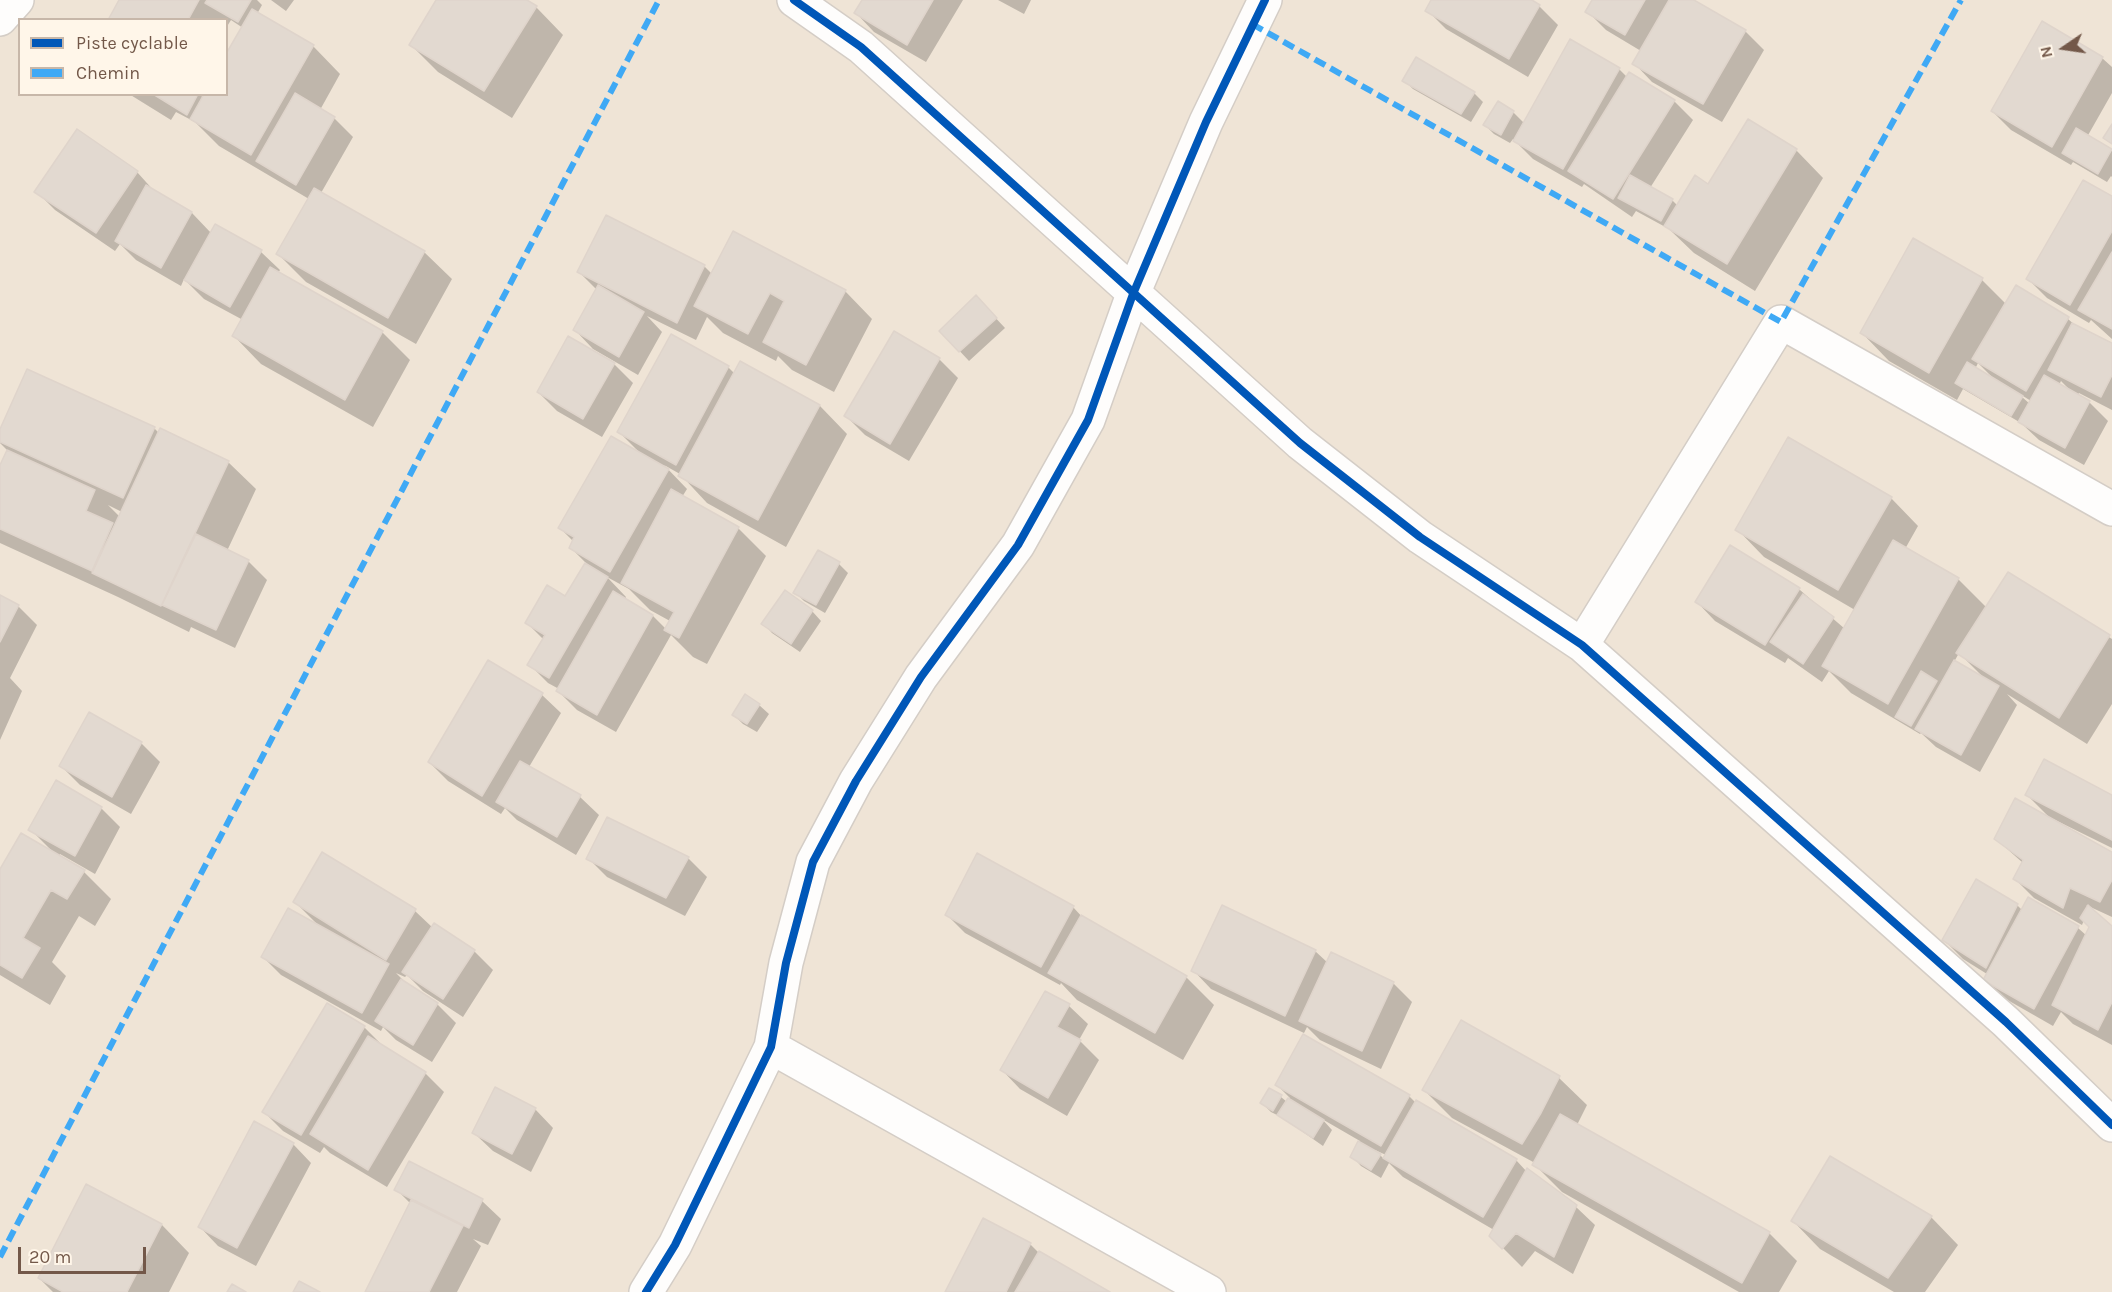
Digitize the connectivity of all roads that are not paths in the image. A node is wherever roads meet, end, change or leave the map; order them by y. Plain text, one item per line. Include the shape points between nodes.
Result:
1 (17, 0) edge
2 (794, 0) edge
3 (1265, 0) edge
4 (0, 19) edge
5 (1133, 294) junction
6 (2112, 509) edge
7 (1582, 645) junction
8 (771, 1047) junction
9 (2112, 1125) edge
10 (645, 1292) edge
11 (1209, 1292) edge

1 - 4 street
2 - 5 street via 861,47
3 - 5 street via 1206,122
5 - 7 street via 1309,451 1420,537
5 - 8 street via 1088,420 1018,545 915,686 856,781 813,862 786,963
6 - 7 street via 1781,321
7 - 9 street via 2006,1022
8 - 10 street via 675,1245
8 - 11 street

